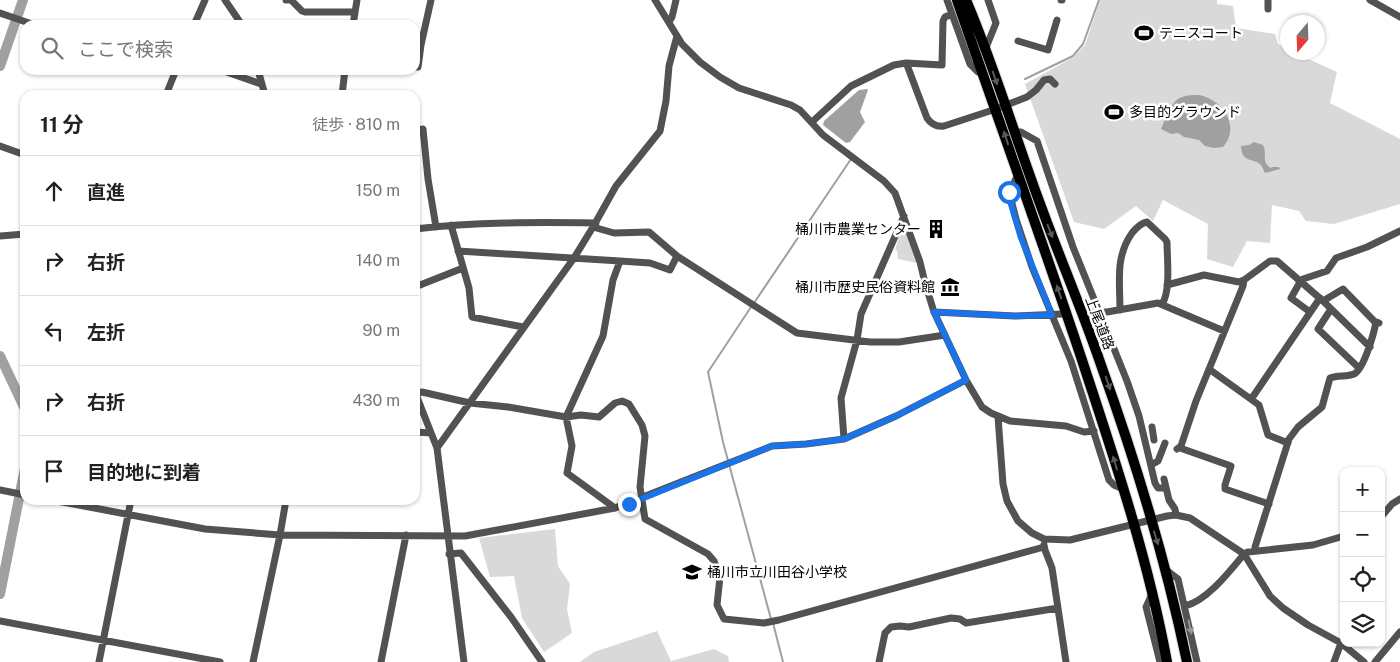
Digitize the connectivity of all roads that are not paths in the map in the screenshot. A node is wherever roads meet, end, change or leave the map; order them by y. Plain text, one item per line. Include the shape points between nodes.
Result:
1 (205, 0) edge
2 (226, 0) edge
3 (286, 0) edge
4 (291, 0) edge
5 (357, 0) edge
6 (431, 0) edge
7 (655, 0) edge
8 (676, 0) edge
9 (947, 0) edge
10 (957, 0) edge
11 (966, 0) edge
12 (988, 0) edge
13 (1268, 0) edge
14 (1370, 0) edge
15 (1268, 9) dead end
16 (355, 12) junction
17 (0, 13) edge
18 (952, 14) junction
19 (1400, 17) edge
20 (20, 20) edge
21 (196, 20) edge
22 (239, 20) edge
23 (354, 20) edge
24 (1056, 20) dead end
25 (669, 22) junction
26 (677, 36) junction
27 (1018, 41) dead end
28 (986, 50) junction
29 (420, 52) edge
30 (906, 65) dead end
31 (983, 73) junction
32 (174, 75) edge
33 (235, 75) edge
34 (259, 75) edge
35 (344, 75) edge
36 (261, 84) junction
37 (1054, 84) dead end
38 (168, 90) edge
39 (263, 90) edge
40 (343, 90) edge
41 (1000, 107) junction
42 (812, 122) junction
43 (420, 129) edge
44 (1014, 132) junction
45 (0, 146) edge
46 (20, 153) edge
47 (1018, 175) junction
48 (904, 216) junction
49 (451, 225) junction
50 (595, 225) junction
51 (436, 227) junction
52 (420, 229) edge
53 (1400, 231) edge
54 (20, 234) edge
55 (0, 236) edge
56 (458, 251) junction
57 (678, 256) junction
58 (574, 258) junction
59 (620, 261) junction
60 (463, 268) junction
61 (1244, 280) junction
62 (1300, 282) junction
63 (420, 285) edge
64 (1167, 285) junction
65 (1321, 299) junction
66 (1162, 304) junction
67 (1331, 308) junction
68 (1120, 310) junction
69 (934, 312) junction
70 (1088, 312) dead end
71 (1100, 312) junction
72 (1310, 312) junction
73 (1062, 314) dead end
74 (1052, 315) junction
75 (523, 328) junction
76 (1224, 331) junction
77 (945, 335) junction
78 (857, 340) junction
79 (1370, 346) junction
80 (1359, 368) junction
81 (1209, 369) junction
82 (966, 380) junction
83 (420, 392) edge
84 (1252, 398) junction
85 (470, 403) junction
86 (420, 406) edge
87 (566, 417) junction
88 (998, 417) junction
89 (1152, 427) dead end
90 (1094, 431) junction
91 (420, 432) edge
92 (431, 433) junction
93 (844, 439) junction
94 (1154, 440) dead end
95 (1165, 443) dead end
96 (1288, 443) junction
97 (437, 448) junction
98 (1151, 464) junction
99 (1164, 479) dead end
100 (1166, 488) junction
101 (1124, 489) junction
102 (0, 490) edge
103 (20, 494) edge
104 (642, 499) junction
105 (1400, 499) edge
106 (1268, 504) junction
107 (80, 505) edge
108 (130, 505) edge
109 (285, 505) edge
110 (615, 508) junction
111 (1385, 512) edge
112 (129, 514) junction
113 (1176, 515) junction
114 (1151, 520) junction
115 (1133, 525) junction
116 (280, 535) junction
117 (406, 535) junction
118 (447, 536) junction
119 (1340, 537) edge
120 (1044, 543) junction
121 (1255, 551) junction
122 (449, 554) junction
123 (1244, 554) junction
124 (1165, 569) junction
125 (1152, 594) junction
126 (1185, 606) junction
127 (1058, 608) junction
128 (0, 621) edge
129 (1400, 632) edge
130 (103, 640) junction
131 (1340, 642) edge
132 (1340, 646) edge
133 (1346, 647) edge
134 (99, 662) edge
135 (220, 662) edge
136 (253, 662) edge
137 (381, 662) edge
138 (464, 662) edge
139 (542, 662) edge
140 (879, 662) edge
141 (1066, 662) edge
142 (1160, 662) edge
143 (1169, 662) edge
144 (1186, 662) edge
145 (1197, 662) edge
146 (1334, 662) edge
147 (1364, 662) edge
148 (1375, 662) edge

1 - 21 street
2 - 22 street
3 - 4 street
4 - 16 street via 305,12
5 - 16 street
6 - 29 street
7 - 25 street
8 - 25 street
9 - 18 street
10 - 31 highway, 上尾道路
11 - 28 highway, 上尾道路
12 - 28 street via 996,23
13 - 15 street
14 - 19 street
16 - 23 street
17 - 20 street
18 - 31 street via 970,64
18 - 42 street via 943,20 942,65 894,65 851,86
24 - 27 street via 1048,50
25 - 26 street
26 - 42 street via 700,62 720,77 740,88 790,105
26 - 50 street via 669,66 660,131 616,186
28 -> 41 highway, 上尾道路
30 - 41 street via 925,114 933,124 944,126
31 - 41 highway, 上尾道路
32 - 38 street
33 - 36 street
34 - 36 street
35 - 40 street
36 - 39 street
37 - 41 street via 1050,79 1044,80 1027,96
41 - 44 highway, 上尾道路
47 -> 41 highway, 上尾道路
42 - 48 street via 823,135 889,186
43 - 51 street via 423,129
44 - 71 street via 1038,141 1073,247
44 -> 114 highway, 上尾道路 via 1101,364
45 - 46 street
47 - 74 street via 1009,196 1025,250
101 -> 47 highway, 上尾道路
48 - 69 street
48 - 78 street via 863,307
49 - 50 street via 524,222
49 - 51 street
49 - 56 street
50 - 57 street via 614,233 649,232
50 - 58 street
51 - 52 street
53 - 62 street via 1336,258 1326,271
54 - 55 street
56 - 58 street
56 - 60 street
57 - 59 street via 670,270
57 - 78 street via 796,333
58 - 59 street
58 - 75 street
59 - 87 street via 613,280 603,336
60 - 63 street
60 - 75 street via 472,317
61 - 62 street via 1270,261 1277,261
61 - 64 street via 1236,282 1204,275
61 - 76 street
62 - 65 street
62 - 72 street via 1291,298
64 - 66 street
64 - 68 street via 1167,242 1147,222 1143,223 1134,230 1121,254
65 - 67 street
65 - 72 street
65 - 79 street via 1343,289 1378,322
66 - 68 street
66 - 76 street
67 - 79 street
67 - 80 street via 1318,329
68 - 71 street
69 - 74 street
69 - 77 street
70 - 71 street
71 - 98 street via 1139,416
72 - 84 street
73 - 74 street
74 - 90 street via 1071,360
75 - 85 street
76 - 81 street
77 - 78 street via 899,342
77 - 82 street
78 - 93 street via 842,398
79 - 80 street
80 - 96 street via 1352,375 1330,378 1322,407 1293,433
81 - 84 street
81 - 106 street via 1178,448 1231,466 1225,489
82 - 88 street via 982,407
82 - 93 street
83 - 85 street
84 - 96 street via 1260,408 1268,435
85 - 87 street
85 - 97 street
86 - 92 street
87 - 104 street via 599,417 615,403 630,404 645,436 640,487
87 - 110 street via 572,446 567,473
88 - 90 street
88 - 120 street via 1007,501 1018,521
89 - 94 street
90 - 101 street via 1109,480
91 - 92 street
92 - 97 street
93 - 104 street via 772,446
95 - 98 street via 1158,461
96 - 106 street
97 - 118 street
98 - 100 street via 1156,487
99 - 100 street
100 - 113 street
101 - 115 highway, 上尾道路
102 - 103 street
104 - 110 street
104 - 120 street via 644,519 708,554 714,561 720,577 717,604 724,620 764,623 779,620
105 - 111 street
106 - 121 street
107 - 112 street
108 - 112 street
109 - 116 street
110 - 118 street via 465,536
112 - 116 street via 205,529
112 - 130 street
113 - 114 street
113 - 123 street via 1190,518
114 - 115 street
114 -> 124 highway, 上尾道路
115 - 120 street
115 - 125 highway, 上尾道路
116 - 117 street
116 - 136 street
117 - 118 street
117 - 137 street
118 - 122 street
119 - 121 street via 1313,545
120 - 127 street via 1052,568
121 - 123 street
122 - 138 street
122 - 139 street via 461,553
123 - 126 street via 1208,592
123 - 131 street via 1270,596 1283,608
124 - 126 street via 1178,579
124 - 144 highway, 上尾道路
125 - 142 street via 1146,607
125 - 143 highway, 上尾道路
126 -> 145 street
127 - 140 street via 966,623 951,618 909,627 891,627 885,633
127 - 141 street
128 - 130 street
129 - 148 street
130 - 134 street
130 - 135 street
132 - 146 street
133 - 147 street

